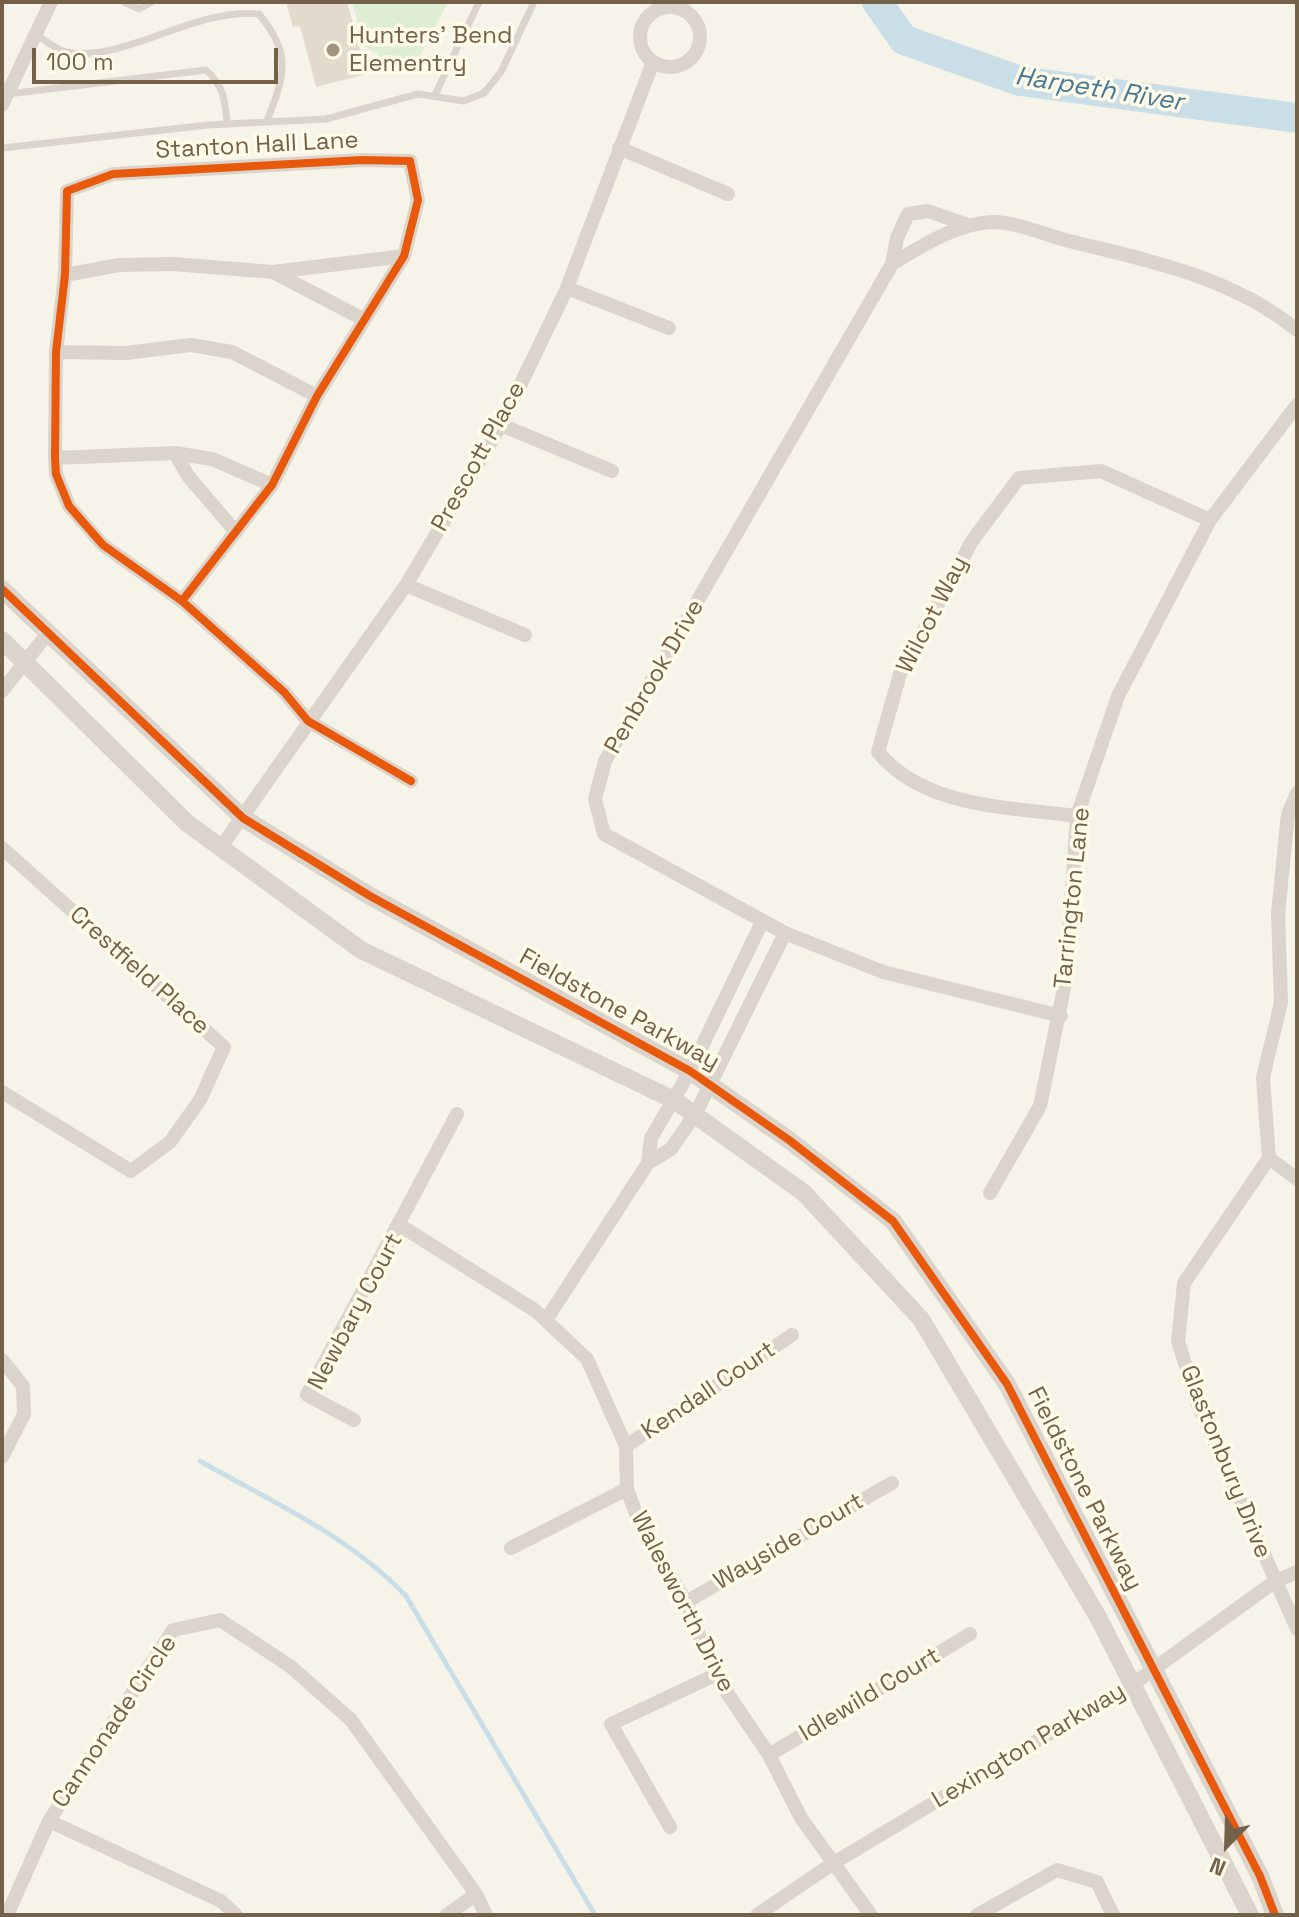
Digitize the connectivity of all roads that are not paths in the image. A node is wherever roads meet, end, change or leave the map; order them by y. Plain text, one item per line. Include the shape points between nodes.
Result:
1 (51, 2) edge
2 (124, 2) edge
3 (152, 2) edge
4 (479, 2) edge
5 (530, 3) edge
6 (34, 33) junction
7 (653, 62) junction
8 (435, 95) junction
9 (5, 100) edge
10 (267, 121) junction
11 (227, 123) junction
12 (2, 148) edge
13 (619, 148) junction
14 (728, 194) dead end
15 (968, 225) junction
16 (404, 256) junction
17 (892, 264) junction
18 (273, 272) junction
19 (65, 275) junction
20 (567, 288) junction
21 (363, 319) junction
22 (669, 328) dead end
23 (1297, 330) edge
24 (56, 352) junction
25 (317, 396) junction
26 (1297, 405) edge
27 (501, 425) junction
28 (175, 453) junction
29 (55, 458) junction
30 (612, 471) dead end
31 (272, 485) junction
32 (1210, 520) junction
33 (236, 532) junction
34 (406, 585) junction
35 (2, 589) edge
36 (182, 601) junction
37 (48, 633) junction
38 (525, 635) dead end
39 (2, 640) edge
40 (24, 660) junction
41 (2, 691) edge
42 (308, 721) junction
43 (411, 781) dead end
44 (1297, 793) edge
45 (1077, 816) junction
46 (243, 818) junction
47 (221, 847) junction
48 (2, 848) edge
49 (762, 922) junction
50 (785, 933) junction
51 (1061, 1016) junction
52 (690, 1071) junction
53 (712, 1085) junction
54 (2, 1092) edge
55 (674, 1100) junction
56 (696, 1113) junction
57 (457, 1114) dead end
58 (1269, 1158) junction
59 (648, 1163) junction
60 (1297, 1179) edge
61 (990, 1193) dead end
62 (401, 1226) junction
63 (546, 1320) junction
64 (792, 1335) dead end
65 (2, 1360) edge
66 (354, 1420) dead end
67 (626, 1446) junction
68 (2, 1457) edge
69 (892, 1483) dead end
70 (627, 1489) junction
71 (511, 1548) dead end
72 (1297, 1572) edge
73 (1274, 1582) junction
74 (686, 1602) junction
75 (1297, 1629) edge
76 (970, 1634) dead end
77 (1154, 1669) junction
78 (715, 1675) junction
79 (1132, 1684) junction
80 (769, 1755) junction
81 (49, 1821) junction
82 (670, 1827) dead end
83 (832, 1864) junction
84 (476, 1894) junction
85 (7, 1915) edge
86 (236, 1915) edge
87 (447, 1915) edge
88 (486, 1915) edge
89 (757, 1915) edge
90 (871, 1915) edge
91 (977, 1915) edge
92 (1113, 1915) edge
93 (1250, 1915) edge
94 (1275, 1915) edge

1 - 6 street
2 - 3 lane via 139,9
4 - 8 lane
5 - 8 lane via 501,72 484,93 464,101
6 - 9 street
6 - 10 lane via 64,52 97,51 234,11 259,14 278,38 283,78
7 - 7 street via 680,65 694,55 698,26 685,11 665,7 647,17 641,46
7 - 13 street, Prescott Place
8 - 10 lane via 418,94 326,119
9 - 11 lane via 206,70 223,93
10 - 11 lane
11 - 12 lane
13 - 14 street
13 - 20 street, Prescott Place
15 - 17 street, Penbrook Drive
15 - 17 street, Penbrook Drive via 928,211 908,214
15 - 23 street, Penbrook Drive via 996,222 1156,263 1266,305
16 - 18 street
16 - 19 street, Stanton Hall Lane via 418,200 410,161 362,160 113,174 67,191
16 - 21 street, Stanton Hall Lane
17 - 49 street, Penbrook Drive via 605,761 595,799 604,834
18 - 19 street via 173,264 119,265
18 - 21 street
19 - 24 street, Stanton Hall Lane
20 - 22 street
20 - 27 street, Prescott Place
21 - 25 street, Stanton Hall Lane
24 - 25 street via 205,347 232,352
24 - 29 street, Stanton Hall Lane
25 - 31 street, Stanton Hall Lane
26 - 32 street, Tarrington Lane
27 - 30 street
27 - 34 street, Prescott Place
28 - 29 street
28 - 31 street via 212,459
28 - 33 street
29 - 36 street, Stanton Hall Lane via 69,506 103,545
31 - 33 street, Stanton Hall Lane
32 - 45 street, Tarrington Lane via 1118,696
32 - 45 street, Wilcot Way via 1101,471 1019,478 972,541 900,674 878,752 894,772 951,798
33 - 36 street, Stanton Hall Lane
34 - 38 street
34 - 42 street, Prescott Place
35 - 37 street, Fieldstone Parkway
36 - 42 street, Stanton Hall Lane via 284,692
37 - 40 street
37 - 46 street, Fieldstone Parkway
39 - 40 street, Fieldstone Parkway
40 - 41 street
40 - 47 street, Fieldstone Parkway via 187,823
42 - 43 street, Stanton Hall Lane
42 - 46 street, Prescott Place
44 - 58 street via 1288,814 1278,914 1281,1002 1263,1078
45 - 51 street, Tarrington Lane
46 - 47 street, Prescott Place
46 - 52 street, Fieldstone Parkway via 370,896
47 - 55 street, Fieldstone Parkway via 361,950
48 - 54 street, Crestfield Place via 224,1047 200,1100 170,1142 131,1171
49 - 50 street, Penbrook Drive
49 - 52 street
50 - 51 street, Penbrook Drive via 883,972
50 - 53 street
51 - 61 street, Tarrington Lane via 1040,1106
52 - 53 street, Fieldstone Parkway
52 - 55 street
53 - 56 street
53 - 77 street, Fieldstone Parkway via 893,1221 1007,1384
55 - 56 street, Fieldstone Parkway
55 - 59 street via 651,1138
56 - 59 street via 671,1149
56 - 79 street, Fieldstone Parkway via 804,1193 921,1319 1098,1617
57 - 62 street
58 - 60 street
58 - 73 street, Glastonbury Drive via 1184,1283 1178,1341 1197,1402
59 - 63 street
62 - 63 street, Walesworth Drive
62 - 66 street, Newbary Court via 307,1395
63 - 67 street, Walesworth Drive via 587,1359
64 - 67 street, Kendall Court
65 - 68 street via 23,1386 24,1414
67 - 70 street, Walesworth Drive
69 - 74 street, Wayside Court
70 - 71 street
70 - 74 street, Walesworth Drive via 640,1525
72 - 73 street, Lexington Parkway
73 - 75 street, Glastonbury Drive
73 - 77 street, Lexington Parkway
74 - 78 street, Walesworth Drive
76 - 80 street, Idlewild Court
77 - 79 street, Lexington Parkway
77 - 94 street, Fieldstone Parkway
78 - 80 street, Walesworth Drive
78 - 82 street via 611,1724
79 - 83 street, Lexington Parkway
79 - 93 street, Fieldstone Parkway
80 - 83 street, Walesworth Drive
81 - 84 street, Cannonade Circle via 173,1630 220,1620 290,1666 351,1720
81 - 85 street, Cannonade Circle
81 - 86 street via 221,1901
83 - 89 street, Lexington Parkway
83 - 90 street, Walesworth Drive
84 - 87 street
84 - 88 street, Cannonade Circle
91 - 92 street via 1057,1870 1097,1882

